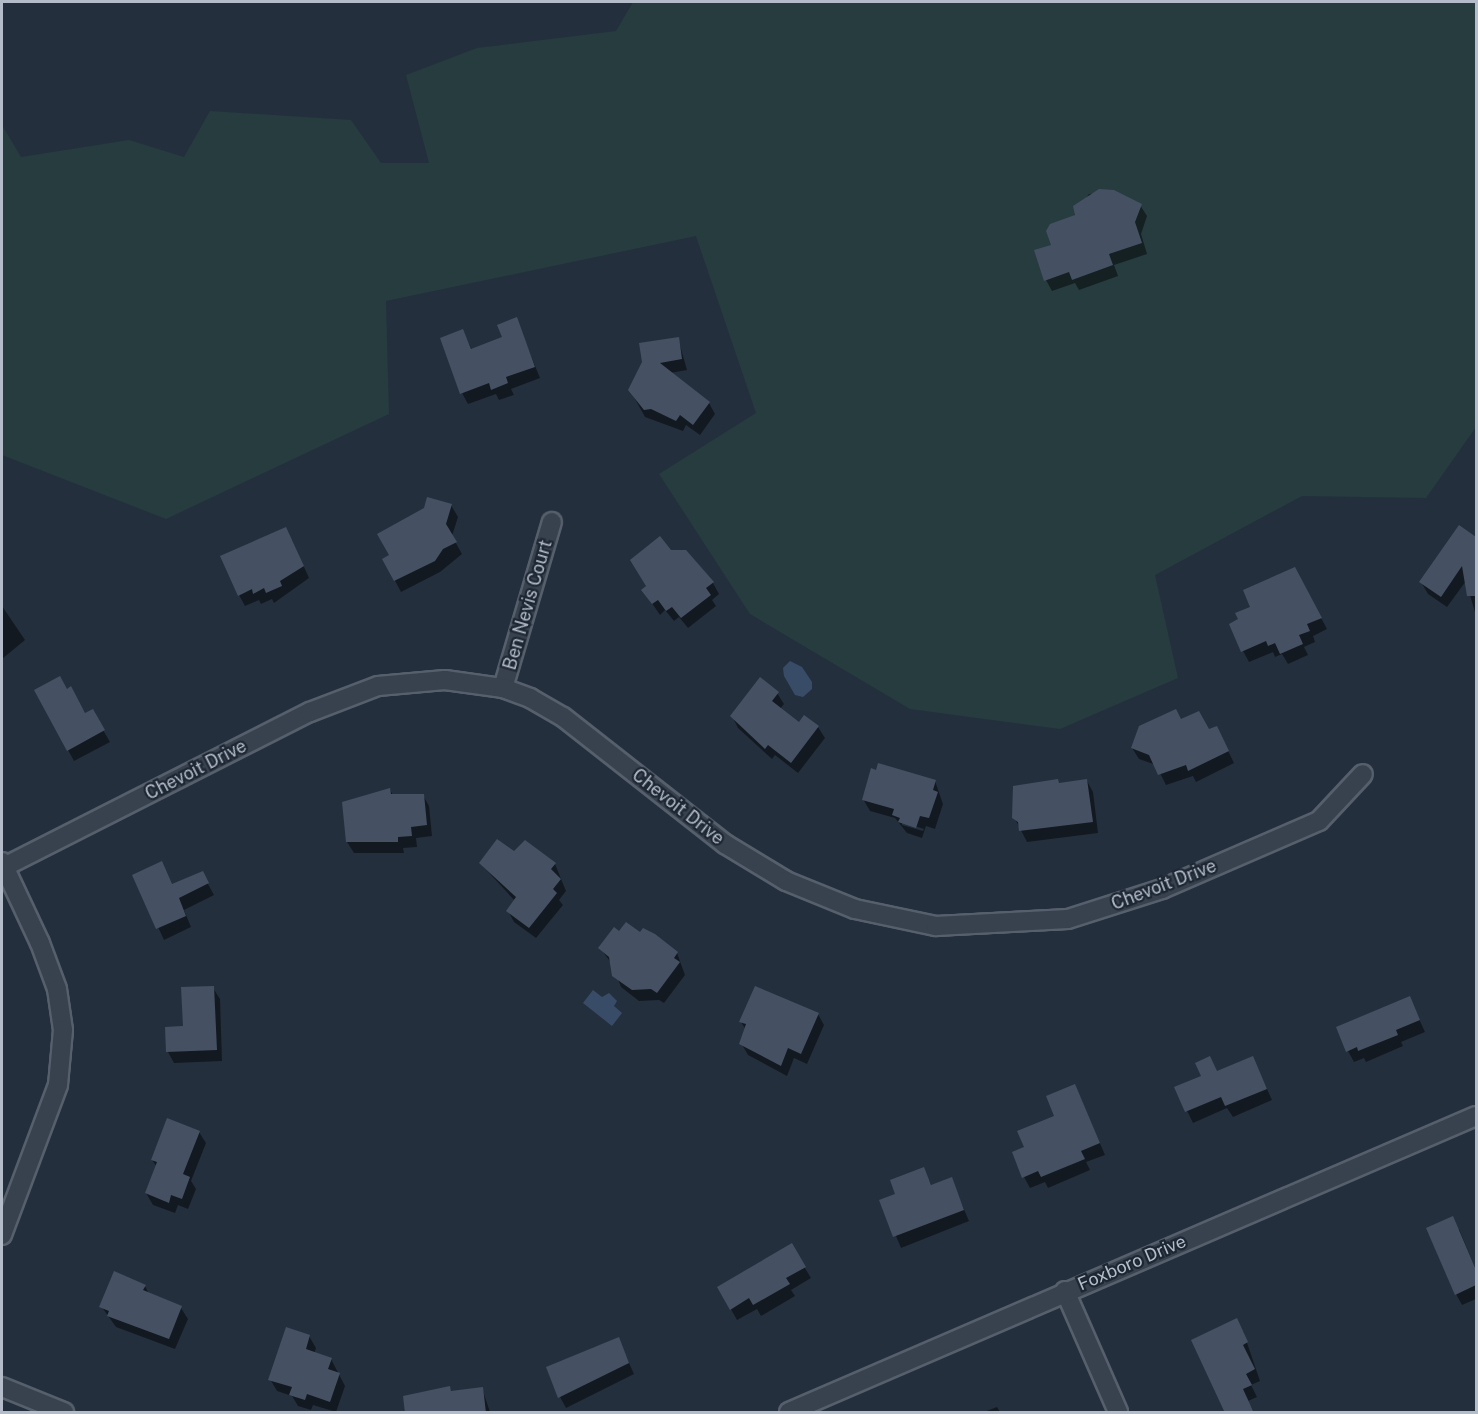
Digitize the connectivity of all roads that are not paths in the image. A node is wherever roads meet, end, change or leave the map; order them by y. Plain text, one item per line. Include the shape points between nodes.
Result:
1 (552, 522) dead end
2 (503, 688) junction
3 (1363, 774) dead end
4 (3, 865) edge
5 (1476, 1116) edge
6 (2, 1235) edge
7 (1065, 1291) junction
8 (2, 1387) edge
9 (64, 1413) edge
10 (789, 1413) edge
11 (1118, 1413) edge

1 - 2 street, Ben Nevis Court
2 - 3 street, Chevoit Drive via 563,717 725,844 786,882 855,909 936,926 1068,919 1162,889 1319,821
2 - 4 street, Chevoit Drive via 445,680 378,686 310,712
4 - 6 street via 40,943 57,990 63,1030 58,1085
5 - 7 street, Foxboro Drive
7 - 10 street, Foxboro Drive
7 - 11 street
8 - 9 street

